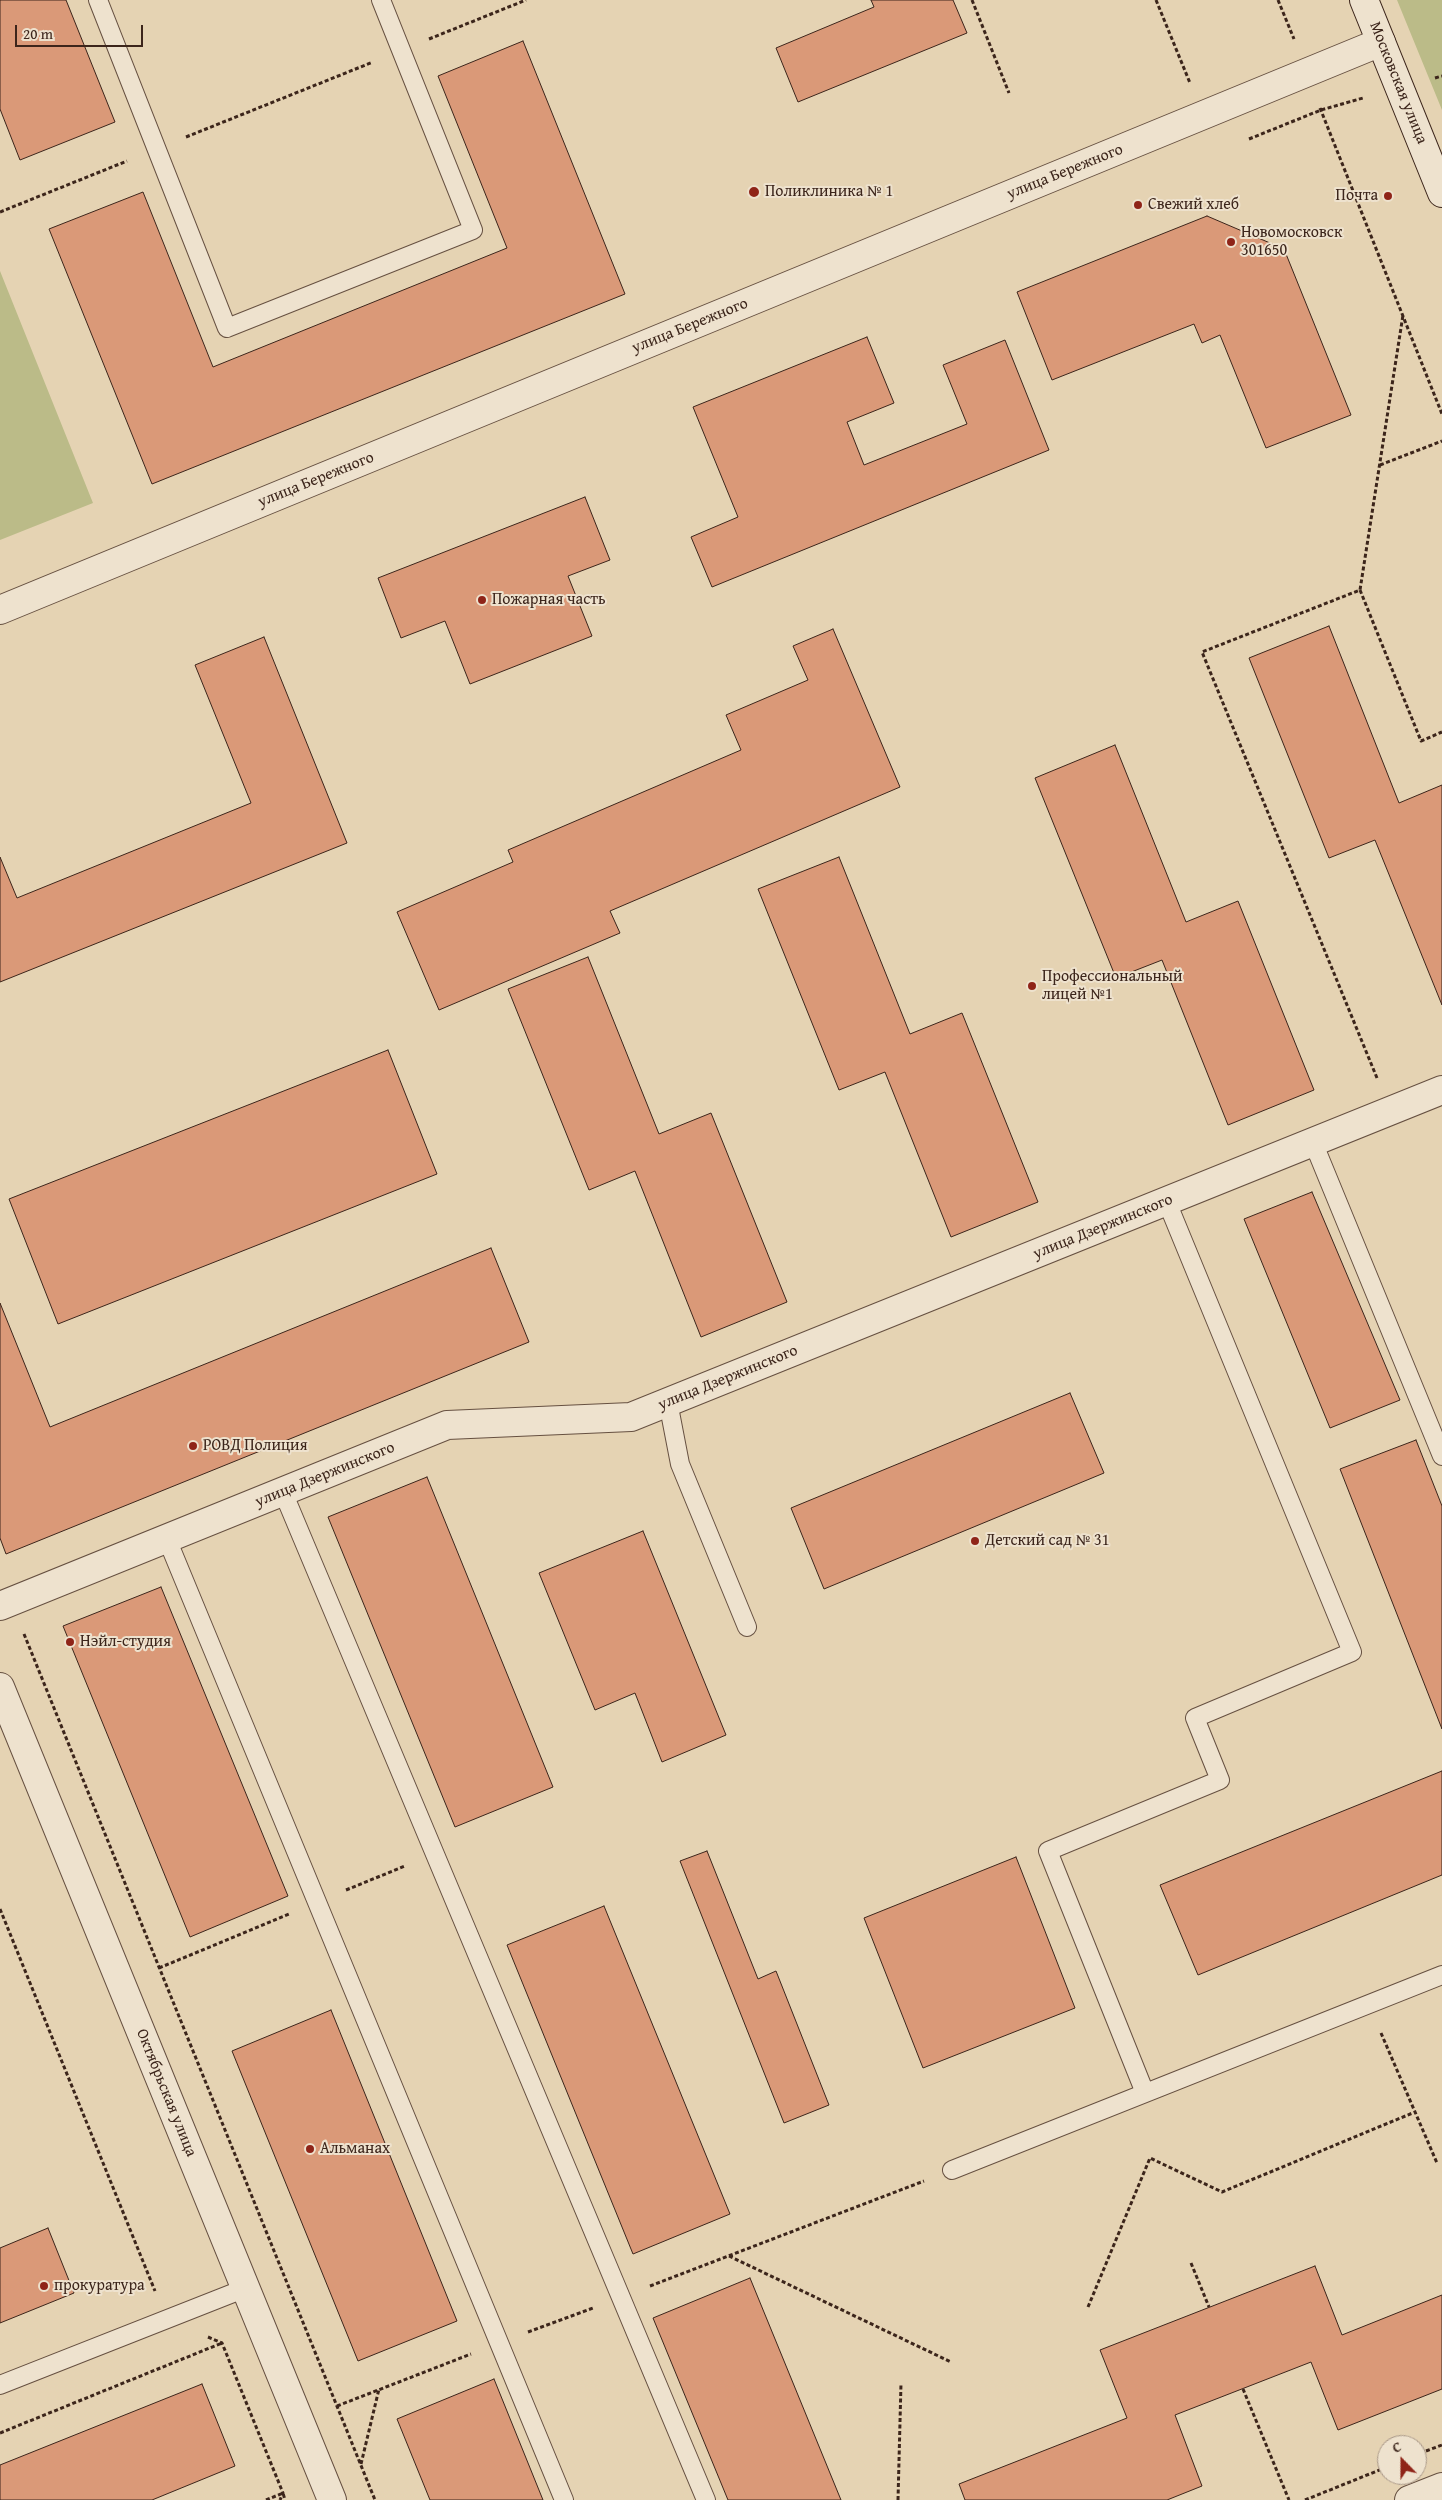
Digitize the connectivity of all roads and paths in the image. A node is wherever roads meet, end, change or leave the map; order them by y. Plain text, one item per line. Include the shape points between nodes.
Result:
1 (98, 0) edge
2 (381, 0) edge
3 (526, 0) edge
4 (972, 0) edge
5 (1156, 0) edge
6 (1278, 0) edge
7 (1364, 0) edge
8 (1381, 42) junction
9 (402, 50) junction
10 (1306, 72) junction
11 (1193, 91) dead end
12 (1009, 94) dead end
13 (157, 148) junction
14 (1442, 193) edge
15 (0, 212) edge
16 (1403, 315) junction
17 (1442, 414) edge
18 (1442, 441) edge
19 (1379, 465) junction
20 (1360, 590) junction
21 (0, 610) edge
22 (1442, 732) edge
23 (1442, 1090) edge
24 (1390, 1111) junction
25 (1312, 1142) junction
26 (1167, 1202) junction
27 (668, 1402) junction
28 (1442, 1456) edge
29 (283, 1492) junction
30 (167, 1539) junction
31 (6, 1604) edge
32 (747, 1627) dead end
33 (0, 1687) edge
34 (435, 1853) junction
35 (317, 1902) junction
36 (0, 1909) edge
37 (160, 1967) junction
38 (1442, 1975) edge
39 (121, 1983) junction
40 (1370, 2004) junction
41 (1145, 2093) junction
42 (1415, 2112) junction
43 (1437, 2163) dead end
44 (952, 2170) dead end
45 (729, 2256) dead end
46 (1191, 2262) dead end
47 (246, 2288) junction
48 (1088, 2307) dead end
49 (1209, 2307) dead end
50 (300, 2315) junction
51 (167, 2320) junction
52 (262, 2328) junction
53 (222, 2343) junction
54 (951, 2362) dead end
55 (901, 2383) dead end
56 (0, 2385) edge
57 (379, 2389) dead end
58 (1242, 2389) dead end
59 (0, 2433) edge
60 (1442, 2445) edge
61 (1427, 2451) edge
62 (361, 2464) junction
63 (1377, 2471) edge
64 (1442, 2487) edge
65 (283, 2493) junction
66 (266, 2500) edge
67 (280, 2500) edge
68 (286, 2500) edge
69 (332, 2500) edge
70 (375, 2500) edge
71 (564, 2500) edge
72 (706, 2500) edge
73 (898, 2500) edge
74 (1289, 2500) edge
75 (1305, 2500) edge
76 (1409, 2500) edge

1 - 13 lane
2 - 9 lane
3 - 9 path
4 - 12 path
5 - 11 path
6 - 10 path
7 - 8 street, Московская улица
8 - 10 street, улица Бережного
8 - 14 street, Московская улица
9 - 13 path
9 - 13 lane via 473,230 227,328
10 - 16 path
10 - 21 street, улица Бережного
13 - 15 path
16 - 17 path
16 - 19 path
18 - 19 path
19 - 20 path
20 - 22 path via 1421,741
20 - 24 path via 1202,652
23 - 24 street, улица Дзержинского
24 - 25 street, улица Дзержинского
25 - 26 street, улица Дзержинского
25 - 28 lane
26 - 27 street, улица Дзержинского
26 - 41 lane via 1352,1652 1194,1718 1220,1780 1048,1851
27 - 29 street, улица Дзержинского via 631,1417 447,1425
27 - 32 lane via 680,1464
29 - 30 street, улица Дзержинского
29 - 34 lane
30 - 31 street, улица Дзержинского
30 - 35 lane
31 - 37 path
33 - 39 street, Октябрьская улица
34 - 35 path
34 - 72 lane
35 - 37 path
35 - 71 lane
36 - 51 path
37 - 39 path
37 - 50 path
38 - 40 lane
39 - 47 street, Октябрьская улица
40 - 41 lane
40 - 42 path
41 - 44 lane
42 - 43 path
42 - 48 path via 1222,2192 1150,2158
45 - 54 path
46 - 49 path
47 - 51 lane
47 - 52 street, Октябрьская улица
50 - 52 path
50 - 62 path
51 - 53 path
51 - 56 lane
52 - 53 path
52 - 69 street, Октябрьская улица
53 - 59 path
53 - 65 path
55 - 73 path
57 - 62 path
58 - 74 path
60 - 61 path
62 - 70 path
63 - 75 path
64 - 76 street
65 - 66 path
65 - 67 path
65 - 68 path

